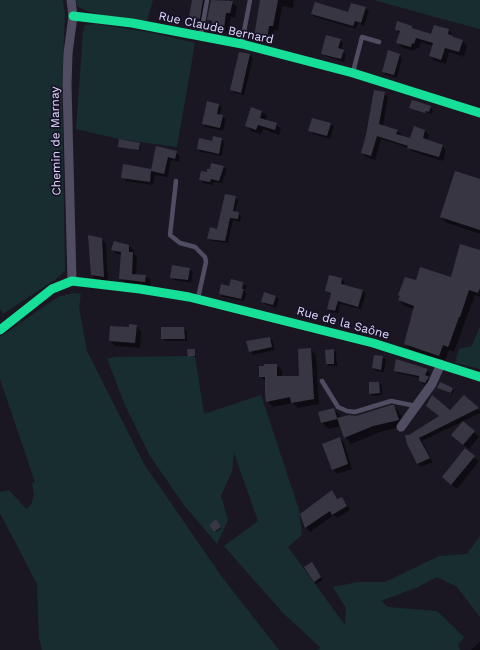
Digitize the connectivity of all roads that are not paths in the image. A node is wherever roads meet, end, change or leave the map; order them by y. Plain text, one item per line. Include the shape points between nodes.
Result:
1 (71, 0) edge
2 (207, 0) edge
3 (250, 0) edge
4 (73, 16) junction
5 (201, 36) junction
6 (379, 42) dead end
7 (242, 44) junction
8 (353, 73) junction
9 (480, 113) edge
10 (176, 182) dead end
11 (72, 281) junction
12 (198, 300) junction
13 (0, 330) edge
14 (441, 364) junction
15 (480, 377) edge
16 (322, 381) dead end
17 (416, 406) junction
18 (401, 427) dead end

1 - 4 street, Chemin de Marnay
2 - 5 lane
3 - 7 lane
4 - 5 street, Rue Claude Bernard via 132,23
4 - 11 street, Chemin de Marnay via 66,85
5 - 7 street, Rue Claude Bernard
6 - 8 lane via 362,37
7 - 8 street, Rue Claude Bernard
8 - 9 street, Rue Claude Bernard
10 - 12 lane via 170,236 180,243 195,247 205,257
11 - 12 street, Rue de la Saône via 140,289
11 - 13 street, Rue de la Saône via 52,289
12 - 14 street, Rue de la Saône via 373,343
14 - 15 street, Rue de la Saône
14 - 17 street via 432,384
16 - 17 lane via 338,407 347,412 391,401
17 - 18 street

